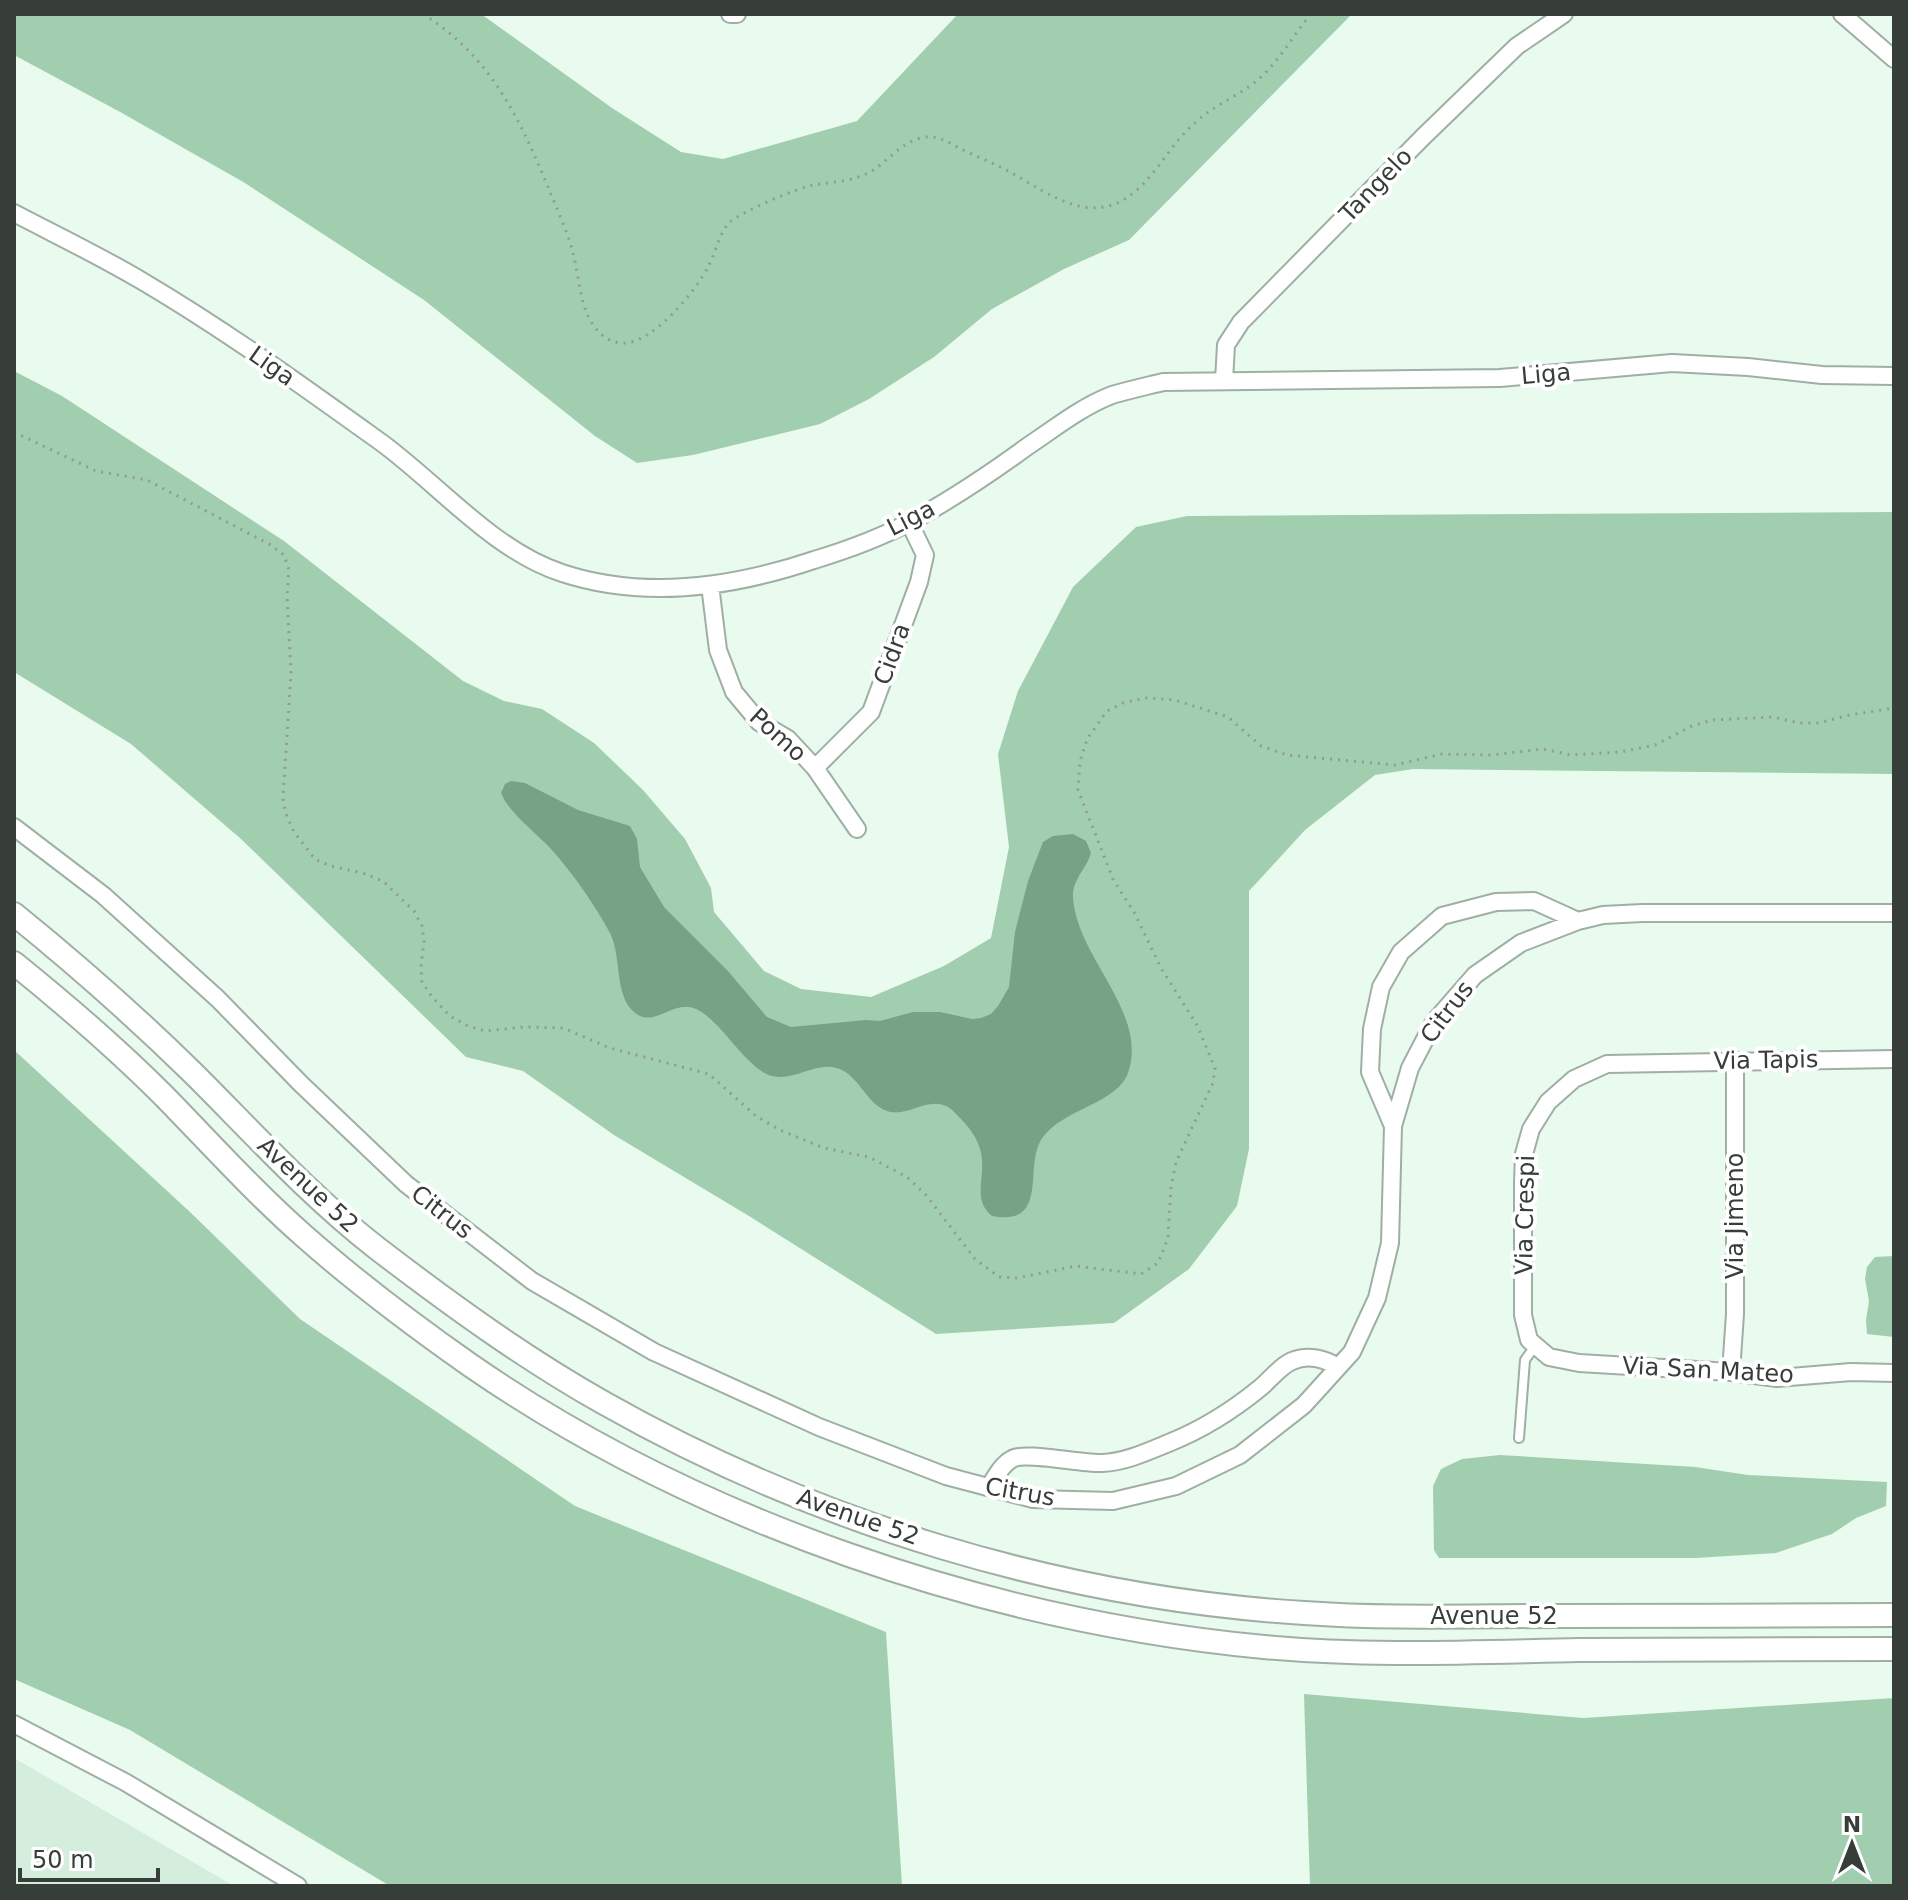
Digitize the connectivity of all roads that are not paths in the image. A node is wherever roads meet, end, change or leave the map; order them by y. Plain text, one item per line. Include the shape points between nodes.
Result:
1 (730, 14) edge
2 (737, 14) edge
3 (1564, 14) edge
4 (1842, 14) edge
5 (1894, 59) edge
6 (14, 213) edge
7 (1894, 376) edge
8 (1224, 381) junction
9 (909, 522) junction
10 (710, 585) junction
11 (815, 768) junction
12 (14, 827) edge
13 (857, 829) dead end
14 (1894, 913) edge
15 (14, 914) edge
16 (1578, 921) junction
17 (14, 963) edge
18 (1894, 1059) edge
19 (1735, 1060) junction
20 (1639, 1061) joint
21 (1393, 1126) junction
22 (1532, 1342) junction
23 (1338, 1367) junction
24 (1731, 1372) junction
25 (1894, 1373) edge
26 (1519, 1438) dead end
27 (989, 1487) junction
28 (1894, 1615) edge
29 (1894, 1636) edge
30 (1780, 1649) junction
31 (1894, 1649) edge
32 (14, 1724) edge
33 (298, 1886) edge

1 - 2 street
3 - 8 street, Tangelo via 1517,46 1241,322 1226,345
4 - 5 street
6 - 10 street, Liga via 141,280 228,336 386,446 522,555 560,573 606,584 658,589
7 - 8 street, Liga via 1672,363 1500,378
8 - 9 street, Liga via 1163,382 1111,396 1070,416
9 - 10 street, Liga via 815,560
9 - 11 street, Cidra via 925,555 871,712
10 - 11 street, Pomo via 718,650 734,692 759,722 788,739
11 - 13 street, Pomo
12 - 27 street, Citrus via 103,895 218,999 406,1184 532,1281 654,1352 722,1384 833,1433
14 - 16 street, Citrus via 1642,913
15 - 28 main road, Avenue 52 via 133,1016 312,1194 520,1353 691,1449 883,1528 1111,1589 1301,1613
16 - 21 street, Citrus via 1521,943 1475,975 1428,1033 1410,1068
16 - 21 street via 1534,901 1496,902 1442,916 1401,952 1381,987 1370,1072
17 - 30 main road, Avenue 52 via 103,1038 307,1239 471,1366 566,1426 798,1537 921,1579 1058,1614 1154,1634 1267,1647 1395,1654
18 - 19 street, Via Tapis
19 - 20 street, Via Tapis
19 - 24 street, Via Jimeno
20 - 22 street, Via Crespi via 1607,1064 1574,1079 1548,1102 1531,1129 1524,1154 1523,1315
21 - 23 street, Citrus via 1390,1243 1377,1298 1352,1352
22 - 24 street, Via San Mateo via 1549,1357 1579,1363
22 - 26 lane via 1525,1360
23 - 27 street, Citrus via 1304,1405 1240,1455 1176,1486 1113,1501 1033,1499
23 - 27 street via 1325,1359 1292,1361 1215,1420 1177,1440 1105,1463 1012,1458
24 - 25 street, Via San Mateo via 1777,1378
29 - 30 main road via 1825,1636
30 - 31 main road, Avenue 52
32 - 33 street via 125,1782

